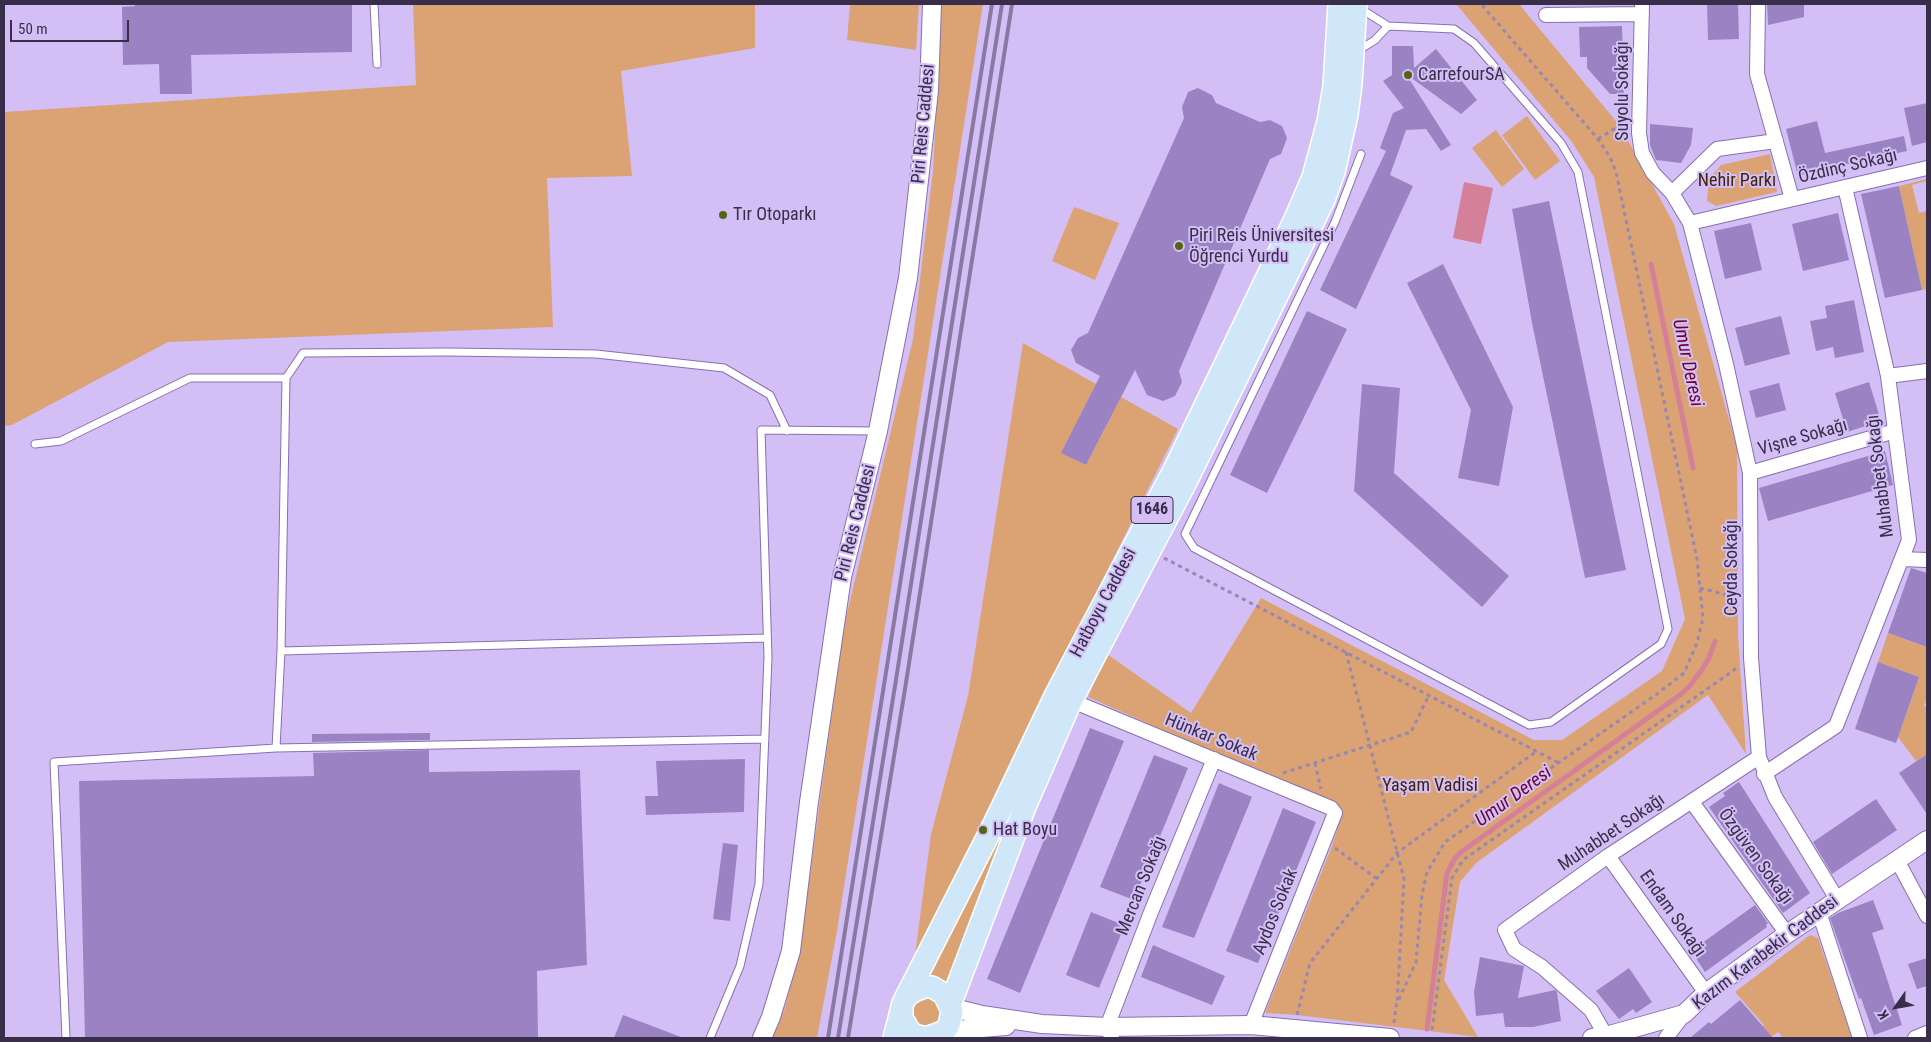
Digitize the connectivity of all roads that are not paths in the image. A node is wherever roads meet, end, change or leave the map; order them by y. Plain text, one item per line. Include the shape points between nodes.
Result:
1 (374, 4) edge
2 (932, 4) edge
3 (1350, 4) edge
4 (1758, 4) edge
5 (1642, 9) edge
6 (1546, 15) dead end
7 (1388, 26) junction
8 (1354, 53) junction
9 (377, 64) dead end
10 (1776, 141) junction
11 (1361, 154) dead end
12 (1927, 168) edge
13 (1845, 187) junction
14 (1672, 193) junction
15 (1792, 199) junction
16 (1690, 222) junction
17 (1927, 371) edge
18 (1888, 376) junction
19 (286, 378) junction
20 (787, 430) junction
21 (878, 431) junction
22 (1895, 431) junction
23 (35, 444) dead end
24 (1750, 473) junction
25 (1902, 558) junction
26 (1927, 560) edge
27 (768, 638) junction
28 (281, 651) junction
29 (1064, 697) junction
30 (765, 739) junction
31 (276, 748) junction
32 (1759, 757) junction
33 (1214, 760) junction
34 (1764, 774) junction
35 (1692, 802) junction
36 (1335, 813) joint
37 (1927, 840) edge
38 (1608, 856) junction
39 (1897, 860) junction
40 (1837, 899) junction
41 (1819, 912) junction
42 (1927, 916) edge
43 (1787, 934) junction
44 (1706, 993) junction
45 (904, 1000) junction
46 (950, 1005) junction
47 (1684, 1014) junction
48 (1042, 1024) junction
49 (1251, 1025) junction
50 (1392, 1032) edge
51 (1109, 1033) edge
52 (1927, 1033) edge
53 (942, 1035) edge
54 (1599, 1037) edge
55 (66, 1038) edge
56 (710, 1038) edge
57 (762, 1038) edge
58 (894, 1038) edge
59 (1666, 1038) edge
60 (1860, 1038) edge
61 (1915, 1038) edge

1 - 9 lane
2 - 21 street, Piri Reis Caddesi via 929,91 908,278
3 - 7 lane
3 - 8 main road, Hatboyu Caddesi / 1646
3 - 29 main road, Hatboyu Caddesi / 1646 via 1328,121 1313,177 1299,211
4 - 10 street via 1758,74
5 - 6 street
5 - 14 street, Suyolu Sokağı via 1639,121 1642,153 1653,173
7 - 8 lane via 1363,50
7 - 11 lane via 1454,29 1474,43 1561,144 1578,172 1668,628 1661,644 1551,722 1529,725 1194,548 1185,534 1335,222
8 - 29 main road, Hatboyu Caddesi / 1646 via 1347,115 1324,200 1150,551
10 - 14 street via 1717,149
10 - 15 street
12 - 13 street, Özdinç Sokağı
13 - 15 street, Özdinç Sokağı
13 - 18 street, Muhabbet Sokağı
14 - 16 street, Suyolu Sokağı
15 - 16 street, Özdinç Sokağı
16 - 24 street, Ceyda Sokağı
17 - 18 street
18 - 22 street, Muhabbet Sokağı
19 - 20 lane via 303,353 606,355 724,368 770,394
19 - 23 lane via 190,378 61,441
19 - 28 lane
20 - 21 lane
20 - 27 lane via 761,430
21 - 57 street, Piri Reis Caddesi via 842,577 791,951
22 - 24 street, Vişne Sokağı
22 - 25 street, Muhabbet Sokağı via 1910,540
24 - 32 street, Ceyda Sokağı via 1751,658
25 - 26 street
25 - 34 street, Muhabbet Sokağı via 1836,726
27 - 28 lane
27 - 30 lane
28 - 31 lane
29 - 33 street, Hünkar Sokak
29 - 45 main road, Hatboyu Caddesi / 1646 via 994,824
29 - 46 main road, Hatboyu Caddesi / 1646
30 - 31 lane
30 - 56 lane via 759,884 740,966
31 - 55 lane via 54,762
32 - 34 street, Ceyda Sokağı
32 - 35 street, Muhabbet Sokağı
33 - 36 street, Hünkar Sokak via 1332,808
33 - 51 street, Mercan Sokağı via 1151,912
34 - 40 street, Ceyda Sokağı via 1775,798
35 - 38 street, Muhabbet Sokağı
35 - 43 street, Özgüven Sokağı
36 - 49 street, Aydos Sokak
37 - 39 street, Kazım Karabekir Caddesi
38 - 44 street, Endam Sokağı
38 - 54 street, Muhabbet Sokağı via 1505,930 1514,949 1542,967 1591,1010
39 - 40 street, Kazım Karabekir Caddesi
39 - 42 street
40 - 41 street, Kazım Karabekir Caddesi
41 - 43 street, Kazım Karabekir Caddesi
41 - 60 street
43 - 44 street, Kazım Karabekir Caddesi
44 - 47 street, Kazım Karabekir Caddesi
45 - 46 main road via 919,989 932,987 944,994
45 - 53 main road via 902,1018 914,1035 926,1038
45 - 58 main road, Hatboyu Caddesi
46 - 48 street via 982,1015
46 - 53 main road, Hatboyu Caddesi via 951,1019
47 - 54 street, Kazım Karabekir Caddesi
47 - 59 street
48 - 51 street
48 - 53 street
49 - 50 street
49 - 51 street
52 - 61 street

